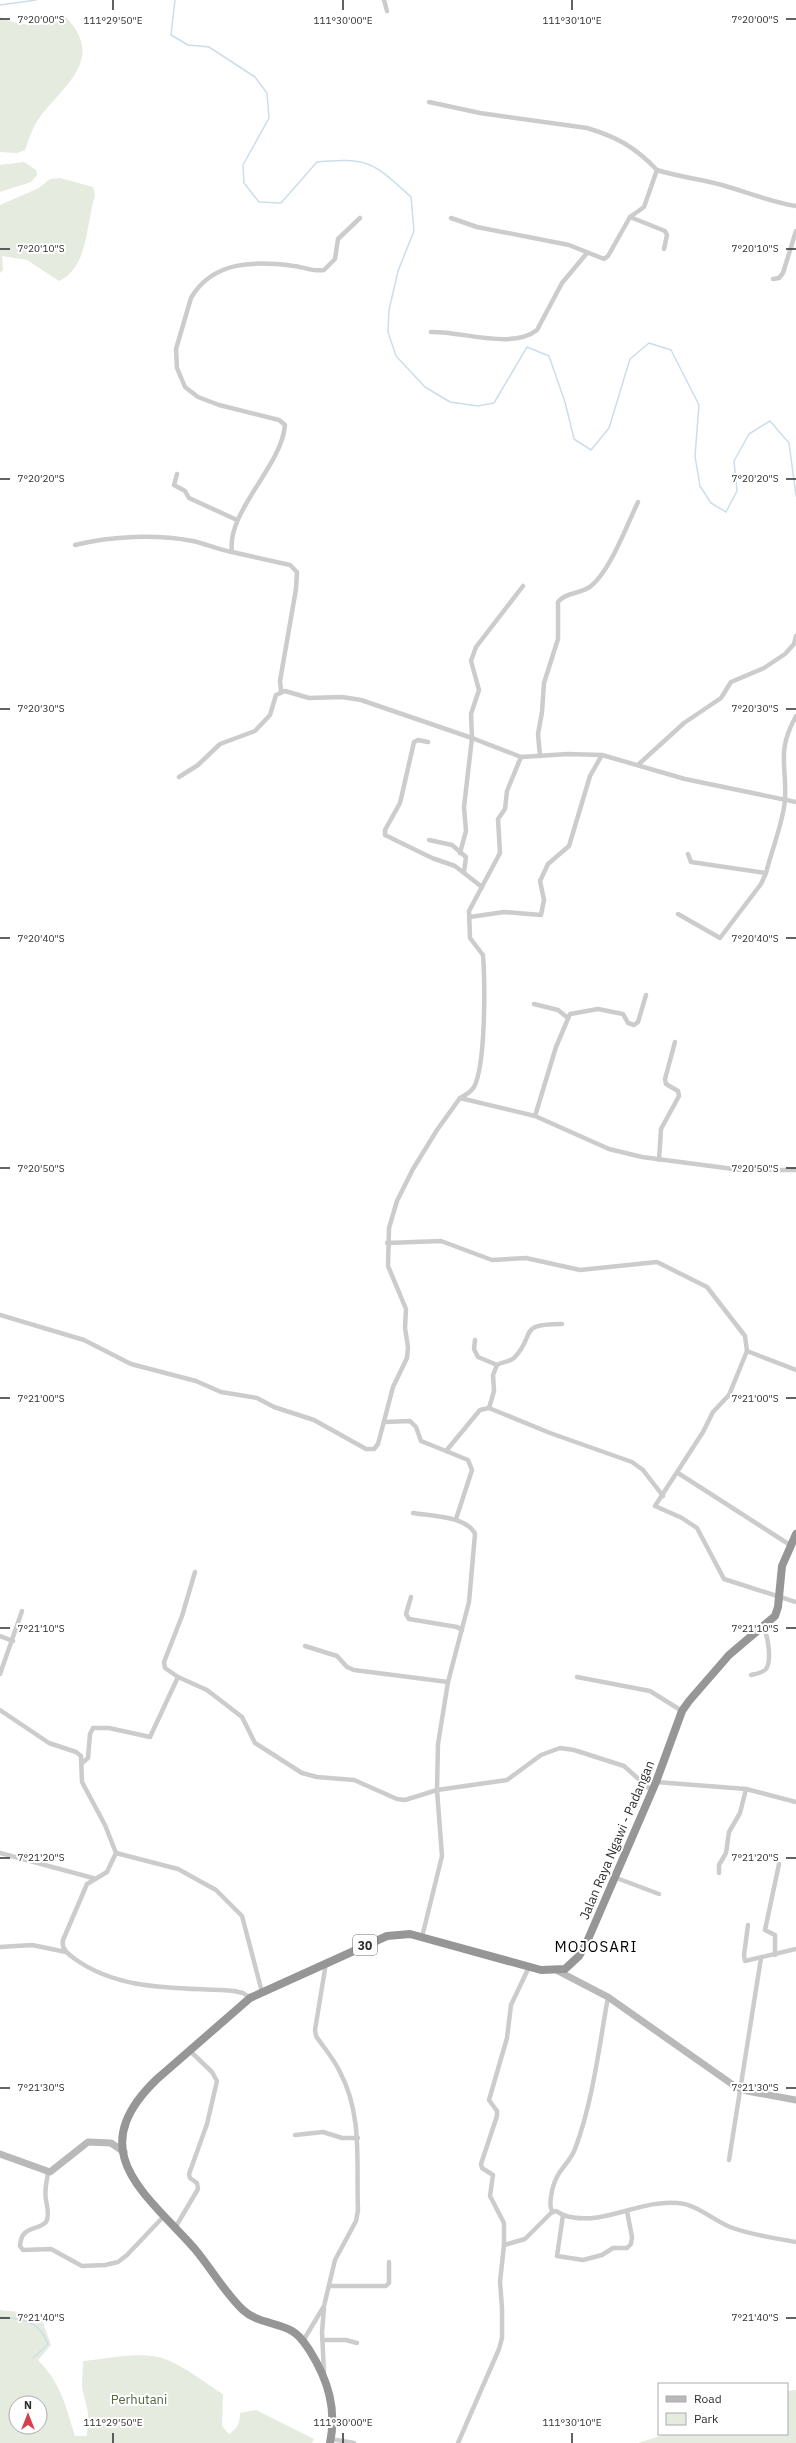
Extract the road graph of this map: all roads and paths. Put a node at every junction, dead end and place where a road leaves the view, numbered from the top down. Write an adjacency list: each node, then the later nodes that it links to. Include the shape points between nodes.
1 (384, 0): 2 (street)
2 (387, 11)
3 (429, 102): 4 (street, via 480,113 587,128 623,140)
4 (657, 170): 5 (street); 6 (street, via 644,207)
5 (796, 206)
6 (630, 217): 10 (street, via 665,231 667,235); 11 (street, via 607,258)
7 (360, 218): 16 (street, via 338,240 335,259 324,270 262,263 233,266 216,273 195,290 187,307 176,349 177,368 188,391 198,398 279,420 285,425 272,458)
8 (451, 218): 11 (street, via 477,227 564,244)
9 (796, 231): 12 (street, via 783,273 779,278)
10 (664, 249)
11 (586, 253): 13 (street, via 562,282 537,330 531,335 510,339 449,331)
12 (773, 279)
13 (431, 332)
14 (177, 474): 16 (street, via 174,485 185,491 189,498)
15 (638, 502): 27 (street, via 610,561 593,585 563,597 558,602 558,639 544,683 538,734)
16 (237, 520): 18 (street, via 231,538)
17 (75, 545): 18 (street, via 115,537 171,539 200,543)
18 (232, 552): 22 (street, via 290,565 297,572 280,681)
19 (523, 586): 24 (street, via 472,655 472,673 479,690 471,714)
20 (796, 636): 21 (street)
21 (795, 643): 29 (street, via 785,654 764,668 731,682 721,698 684,723)
22 (281, 691): 24 (street, via 309,698 342,697 361,700); 30 (street, via 276,695 268,718 255,731 220,744 198,765)
23 (796, 716): 31 (street, via 790,726 782,754)
24 (472, 738): 28 (street); 34 (street, via 464,807 466,831)
25 (428, 742): 36 (street, via 414,742 400,803 384,833 387,838 452,864)
26 (602, 755): 27 (street, via 578,753); 29 (street); 40 (street, via 590,776 569,846 548,864 540,881 544,900 541,915 504,912)
27 (540, 756): 28 (street)
28 (521, 757): 38 (street, via 507,791 505,809 498,819 500,853)
29 (639, 764): 31 (street, via 685,779)
30 (179, 777)
31 (785, 799): 32 (street); 37 (street)
32 (796, 802)
33 (429, 840): 34 (street, via 452,845)
34 (460, 853): 36 (street, via 467,860)
35 (688, 854): 37 (street, via 691,862 696,864)
36 (464, 872): 38 (street)
37 (766, 873): 39 (street, via 761,884 720,938)
38 (482, 887): 40 (street, via 470,907)
39 (678, 914)
40 (470, 917): 45 (street, via 470,938 483,955 482,1037 475,1085 470,1092)
41 (646, 995): 43 (street, via 638,1022 634,1025 628,1023 622,1014 598,1009 582,1013 572,1012)
42 (534, 1004): 43 (street, via 558,1010)
43 (568, 1018): 46 (street, via 556,1047)
44 (676, 1042): 47 (street, via 665,1079 666,1084 678,1091 679,1096 661,1130)
45 (460, 1098): 46 (street); 49 (street, via 437,1130 402,1191 393,1213)
46 (535, 1116): 47 (street, via 609,1149)
47 (659, 1160): 48 (street, via 752,1171)
48 (796, 1170)
49 (387, 1243): 53 (street, via 441,1241 492,1260 526,1258 580,1270 657,1262 707,1287 744,1336); 57 (street, via 390,1274 406,1309 408,1347 393,1387)
50 (0, 1315): 57 (street, via 84,1340 137,1366 196,1382 221,1392 257,1398 274,1407 314,1420 366,1449 376,1448)
51 (562, 1324): 54 (street, via 541,1324 532,1327 513,1358)
52 (475, 1340): 54 (street, via 474,1349 478,1357)
53 (747, 1351): 55 (street); 59 (street, via 729,1394 713,1412)
54 (497, 1366): 56 (street, via 493,1375 494,1391)
55 (796, 1370)
56 (489, 1408): 58 (street, via 480,1410); 60 (street, via 632,1462 643,1470)
57 (385, 1422): 58 (street, via 412,1422 421,1441)
58 (446, 1451): 62 (street, via 468,1460 472,1470)
59 (678, 1473): 60 (street); 64 (street)
60 (663, 1496): 67 (street, via 656,1508 682,1518 696,1528 724,1579)
61 (413, 1513): 62 (street)
62 (456, 1519): 71 (street, via 472,1529 475,1534 470,1595)
63 (796, 1534): 64 (highway, Jalan Raya Ngawi - Padangan)
64 (790, 1545): 67 (highway, Jalan Raya Ngawi - Padangan, via 780,1574)
65 (195, 1572): 77 (street, via 182,1616 164,1662 165,1668)
66 (412, 1597): 71 (street, via 406,1614 409,1619)
67 (779, 1598): 68 (street); 70 (highway, Jalan Raya Ngawi - Padangan, via 775,1616)
68 (796, 1602)
69 (22, 1612): 73 (street)
70 (763, 1627): 76 (street, via 768,1642 767,1665 762,1672); 81 (highway, Jalan Raya Ngawi - Padangan, via 729,1655)
71 (462, 1630): 79 (street)
72 (0, 1636): 73 (street)
73 (12, 1641): 75 (street)
74 (305, 1646): 79 (street, via 337,1656 347,1667 354,1670)
75 (0, 1674)
76 (751, 1675)
77 (178, 1677): 82 (street, via 150,1736 109,1728 94,1728 90,1734 88,1758); 85 (street, via 201,1686 215,1696 242,1717 255,1743 302,1773 317,1778 354,1780 401,1800)
78 (577, 1677): 81 (street, via 650,1691)
79 (448, 1682): 85 (street, via 438,1744)
80 (0, 1710): 82 (street, via 49,1742 76,1752 81,1756)
81 (682, 1711): 83 (highway, Jalan Raya Ngawi - Padangan)
82 (82, 1763): 89 (street, via 82,1782 105,1825)
83 (656, 1782): 84 (street); 86 (highway, Jalan Raya Ngawi - Padangan)
84 (746, 1789): 87 (street); 91 (street, via 740,1813 729,1832 726,1853 719,1865)
85 (437, 1790): 86 (street, via 507,1780 541,1755 566,1748 624,1766); 96 (street, via 442,1856)
86 (652, 1792): 92 (highway, Jalan Raya Ngawi - Padangan)
87 (796, 1802)
88 (0, 1852): 93 (street)
89 (116, 1853): 93 (street, via 107,1872); 105 (street, via 178,1869 216,1890 242,1916)
90 (779, 1864): 100 (street, via 765,1930 775,1935)
91 (719, 1873)
92 (614, 1877): 94 (street); 104 (highway, Jalan Raya Ngawi - Padangan, via 582,1951 570,1966)
93 (93, 1878): 99 (street, via 85,1888 63,1940)
94 (659, 1894)
95 (748, 1925): 101 (street, via 744,1960)
96 (422, 1937): 102 (highway, 30, via 394,1934); 103 (highway, 30)
97 (0, 1947): 99 (street, via 32,1945)
98 (796, 1949): 100 (street)
99 (66, 1952): 107 (street, via 96,1973 147,1987 234,1991)
100 (775, 1955): 101 (street)
101 (761, 1958): 109 (street)
102 (326, 1962): 105 (highway, 30); 112 (street, via 315,2024 316,2036 345,2082 355,2110)
103 (529, 1967): 104 (highway, 30); 123 (street, via 511,2005 507,2038 489,2100 497,2111 497,2116 481,2164 482,2168 493,2175 490,2196 503,2219)
104 (558, 1971): 106 (street)
105 (262, 1992): 107 (highway, 30)
106 (608, 1997): 109 (street); 117 (street, via 594,2081 575,2149 556,2178 550,2206)
107 (250, 1998): 108 (highway, 30)
108 (190, 2050): 113 (highway, 30, via 137,2101 127,2119); 121 (street, via 212,2072 217,2081 207,2124 189,2174 197,2183 198,2189)
109 (741, 2089): 110 (street); 115 (street)
110 (796, 2100)
111 (295, 2135): 112 (street, via 323,2132 342,2138)
112 (358, 2138): 125 (street, via 358,2215 339,2251)
113 (124, 2152): 116 (street, via 111,2143 88,2142 54,2171); 120 (highway, 30, via 126,2167 133,2181)
114 (0, 2154): 116 (street)
115 (729, 2160)
116 (48, 2172): 120 (street, via 45,2191 48,2217 45,2222 28,2230 23,2236 20,2246 23,2250 51,2249 82,2266 118,2262 127,2256)
117 (553, 2212): 119 (street); 123 (street, via 525,2239)
118 (627, 2212): 119 (street, via 603,2218); 119 (street, via 632,2237 629,2247 612,2248 599,2256 579,2260 557,2256); 122 (street, via 652,2205 678,2203 690,2206 738,2230)
119 (563, 2215)
120 (164, 2216): 121 (highway, 30)
121 (175, 2228): 128 (highway, 30, via 245,2312 268,2324 292,2331)
122 (796, 2242)
123 (504, 2245): 133 (street, via 500,2274 501,2344)
124 (389, 2262): 125 (street, via 389,2283 386,2286)
125 (330, 2286): 126 (street)
126 (324, 2306): 127 (street); 128 (street)
127 (322, 2340): 129 (street, via 346,2340); 130 (street)
128 (303, 2341): 130 (highway, 30)
129 (357, 2343)
130 (324, 2377): 131 (highway, 30, via 332,2402)
131 (330, 2441): 132 (street)
132 (354, 2443)
133 (458, 2443)

